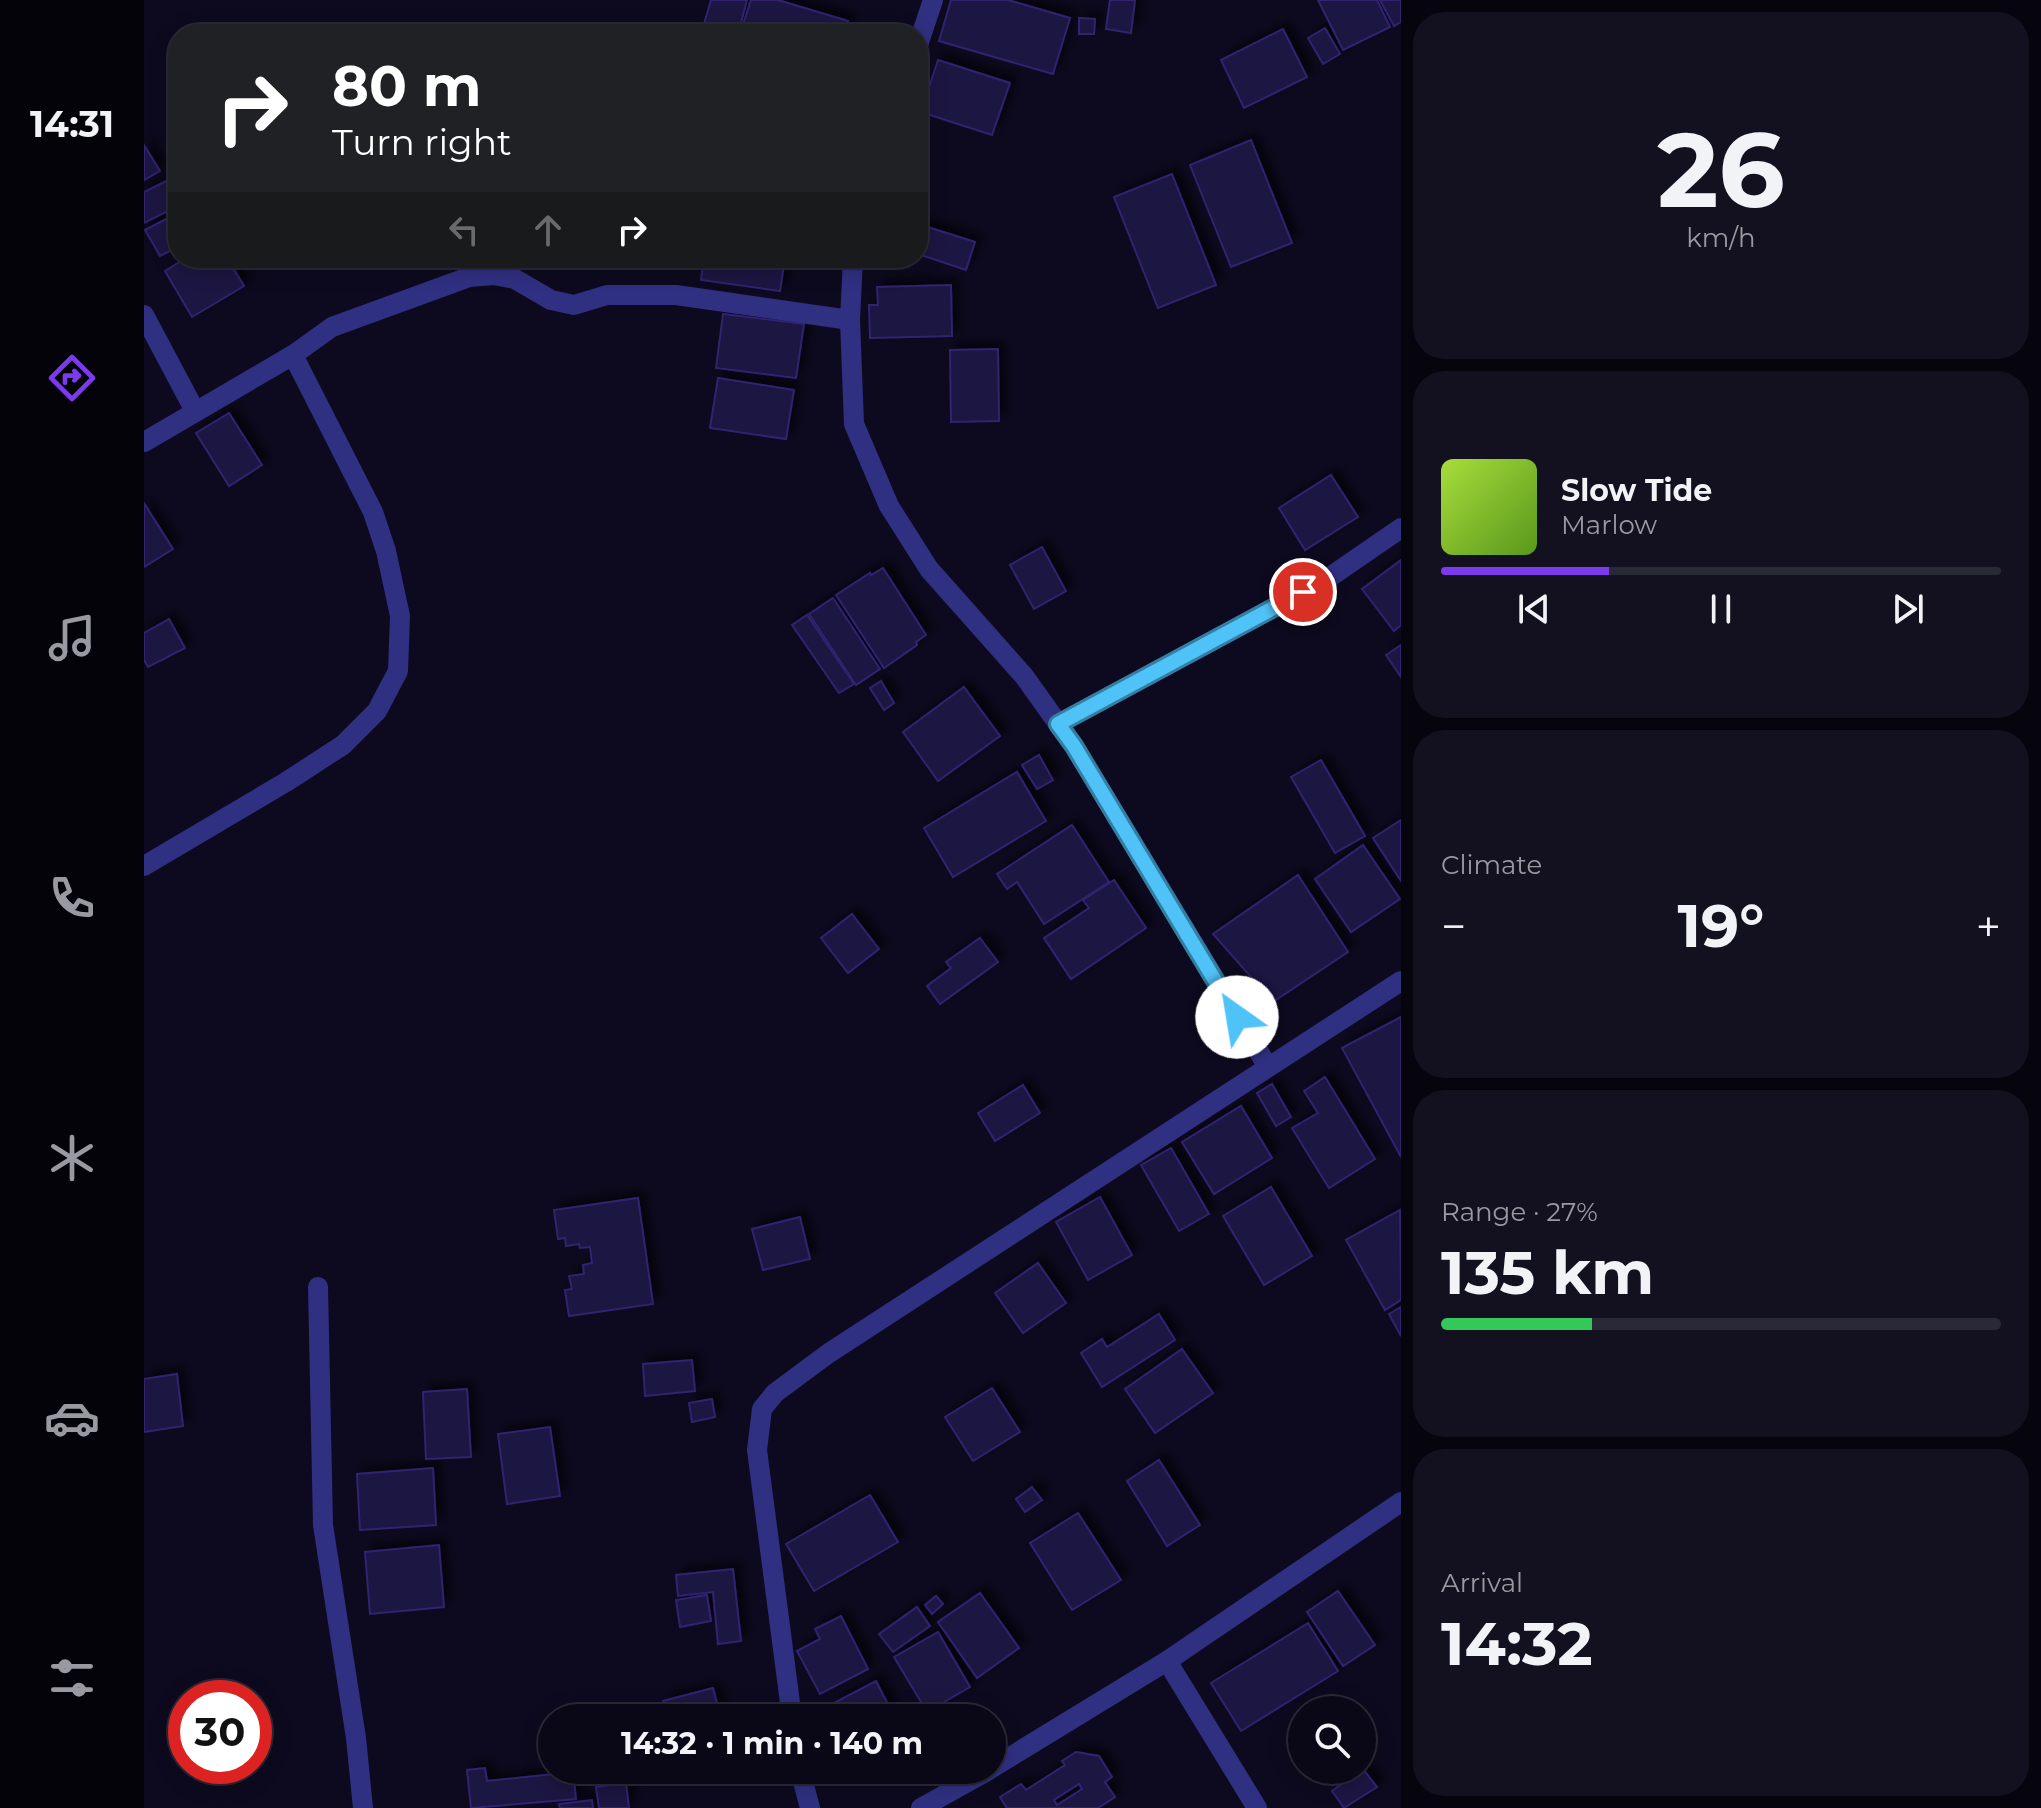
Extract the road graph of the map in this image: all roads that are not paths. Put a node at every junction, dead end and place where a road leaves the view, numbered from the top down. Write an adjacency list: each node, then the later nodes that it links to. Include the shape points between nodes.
1 (933, 0): 2 (street)
2 (925, 24)
3 (852, 268): 5 (street)
4 (144, 315): 7 (street)
5 (850, 320): 6 (street, via 676,295 607,295 574,305 494,275 469,277 332,327); 10 (street, via 854,424 889,506 929,569 1024,676)
6 (293, 355): 7 (street); 11 (street, via 382,538 400,616 398,671 377,711 343,745)
7 (195, 411): 8 (street)
8 (144, 442)
9 (1401, 528): 10 (street, via 1327,579)
10 (1058, 724): 13 (street)
11 (144, 866)
12 (1401, 981): 13 (street)
13 (1268, 1067): 17 (street, via 829,1353 762,1409 759,1479)
14 (318, 1287): 21 (street, via 323,1525)
15 (1401, 1502): 16 (street)
16 (1167, 1661): 18 (street); 24 (street)
17 (790, 1704)
18 (1006, 1760)
19 (804, 1784): 22 (street)
20 (964, 1784): 23 (street)
21 (363, 1808)
22 (810, 1808)
23 (921, 1808)
24 (1257, 1808)

